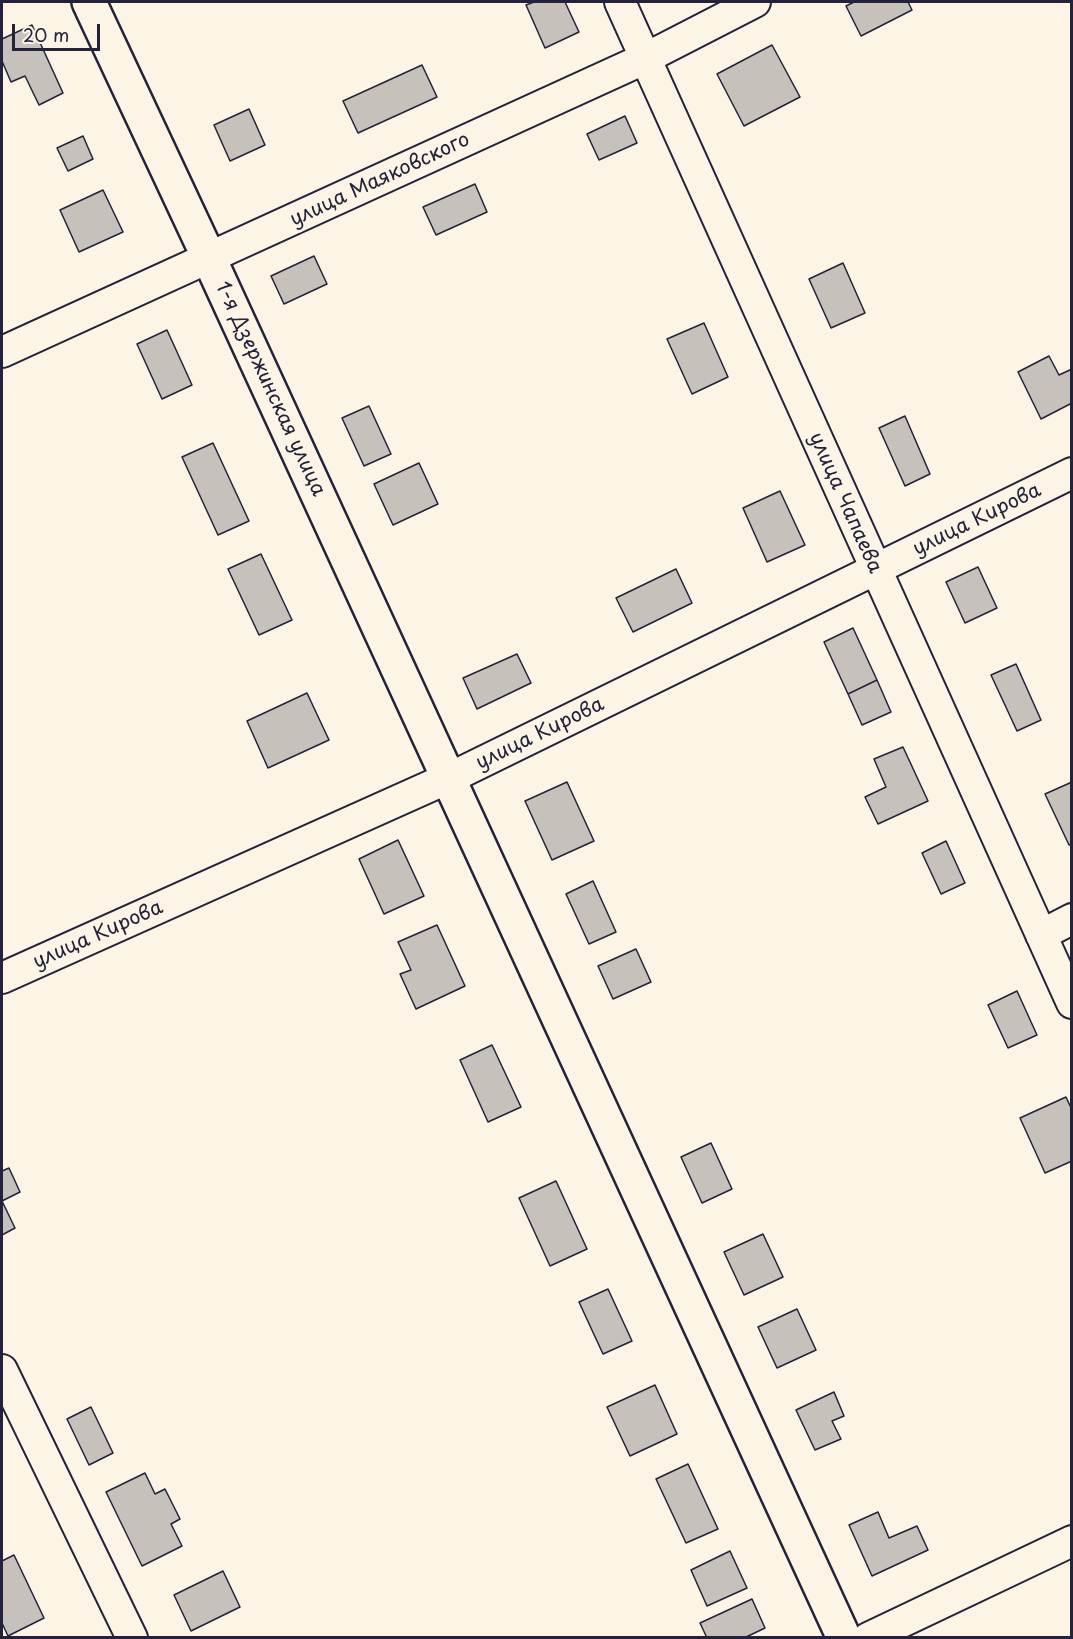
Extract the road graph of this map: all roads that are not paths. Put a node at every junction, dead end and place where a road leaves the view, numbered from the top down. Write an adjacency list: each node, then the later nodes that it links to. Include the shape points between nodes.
1 (89, 2): 5 (street, 1-я Дзержинская улица)
2 (620, 2): 4 (street, улица Чапаева)
3 (755, 2): 4 (street, улица Маяковского)
4 (646, 58): 5 (street, улица Маяковского); 8 (street, улица Чапаева)
5 (209, 258): 6 (street, улица Маяковского); 9 (street, 1-я Дзержинская улица)
6 (2, 352)
7 (1071, 473): 8 (street, улица Кирова)
8 (875, 570): 9 (street, улица Кирова); 11 (street, улица Чапаева)
9 (449, 778): 12 (street, улица Кирова); 17 (street, 1-я Дзержинская улица)
10 (1071, 918): 11 (street)
11 (1041, 935): 13 (street, улица Чапаева)
12 (2, 978)
13 (1071, 1003)
14 (2, 1370): 16 (street)
15 (1071, 1541): 18 (street)
16 (132, 1638)
17 (844, 1638)
18 (868, 1638)

